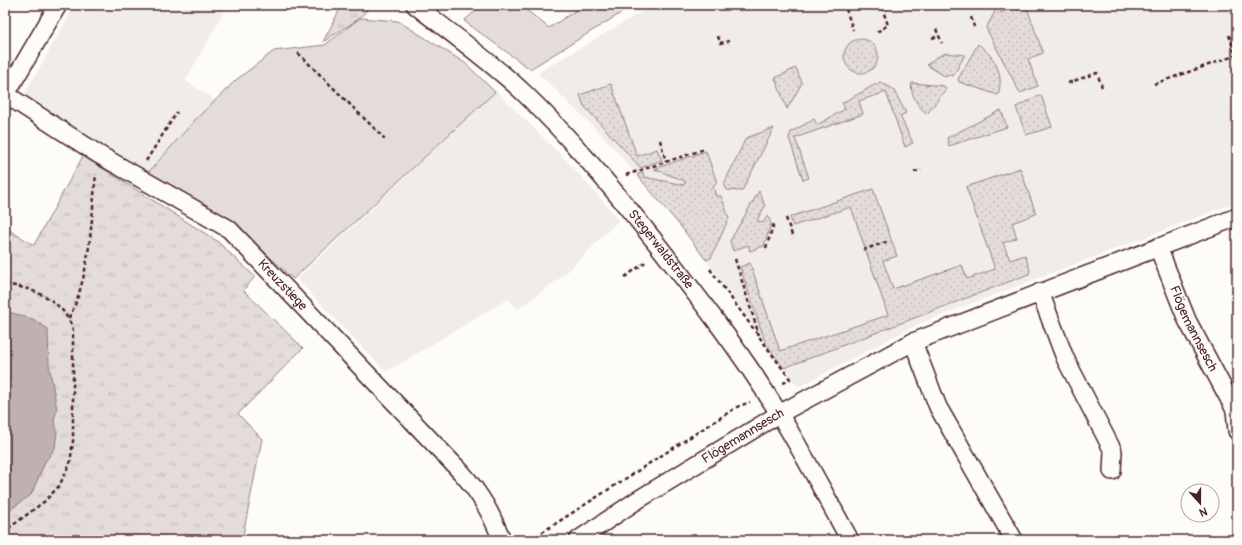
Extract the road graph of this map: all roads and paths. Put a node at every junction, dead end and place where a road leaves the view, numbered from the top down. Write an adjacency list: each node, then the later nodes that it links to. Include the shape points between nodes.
1 (58, 5): 21 (street)
2 (415, 5): 31 (street, Stegerwaldstraße, via 524,93)
3 (882, 5): 9 (path, via 888,24)
4 (846, 9): 8 (path)
5 (971, 17): 6 (path)
6 (974, 27)
7 (936, 29): 12 (path)
8 (853, 30)
9 (877, 32)
10 (1229, 35): 17 (path)
11 (718, 36): 14 (path, via 720,43)
12 (939, 36): 13 (path); 15 (path)
13 (932, 38)
14 (729, 41)
15 (942, 44)
16 (298, 53): 23 (path)
17 (1237, 56): 19 (path)
18 (1068, 83): 20 (path, via 1097,73)
19 (1154, 84)
20 (1102, 87)
21 (5, 94): 26 (street, Kreuzstiege)
22 (176, 112): 30 (path)
23 (385, 139)
24 (660, 140): 27 (path)
25 (705, 148): 27 (path)
26 (98, 154): 30 (street, Kreuzstiege); 46 (path, via 87,260 77,301)
27 (666, 162): 31 (path)
28 (921, 170): 29 (path)
29 (914, 172)
30 (137, 175): 54 (street, Kreuzstiege, via 229,229 462,473 485,502)
31 (606, 182): 40 (street, Stegerwaldstraße)
32 (1237, 217): 37 (street, Flögemannsesch)
33 (786, 218): 35 (path)
34 (774, 223): 38 (path)
35 (793, 238)
36 (889, 241): 39 (path)
37 (1158, 247): 45 (street, Flögemannsesch); 51 (street, Flögemannsesch, via 1187,320 1235,410)
38 (766, 248)
39 (863, 250)
40 (662, 251): 43 (path); 49 (street, Stegerwaldstraße)
41 (734, 259): 47 (path)
42 (710, 269): 47 (path)
43 (625, 277)
44 (5, 284): 46 (path, via 51,298)
45 (1040, 292): 48 (street, Flögemannsesch); 52 (street, via 1065,358 1113,451)
46 (69, 318): 53 (path, via 73,330 73,441 70,464 59,486)
47 (760, 338): 49 (path, via 790,379)
48 (913, 342): 50 (street, Flögemannsesch); 58 (street, via 938,407)
49 (767, 394): 50 (street, Stegerwaldstraße); 55 (path, via 737,407)
50 (779, 414): 56 (street, Flögemannsesch, via 636,501); 57 (street, Stegerwaldstraße)
51 (1237, 431)
52 (1112, 471)
53 (5, 531)
54 (502, 540)
55 (530, 540)
56 (578, 540)
57 (850, 540)
58 (1014, 540)

